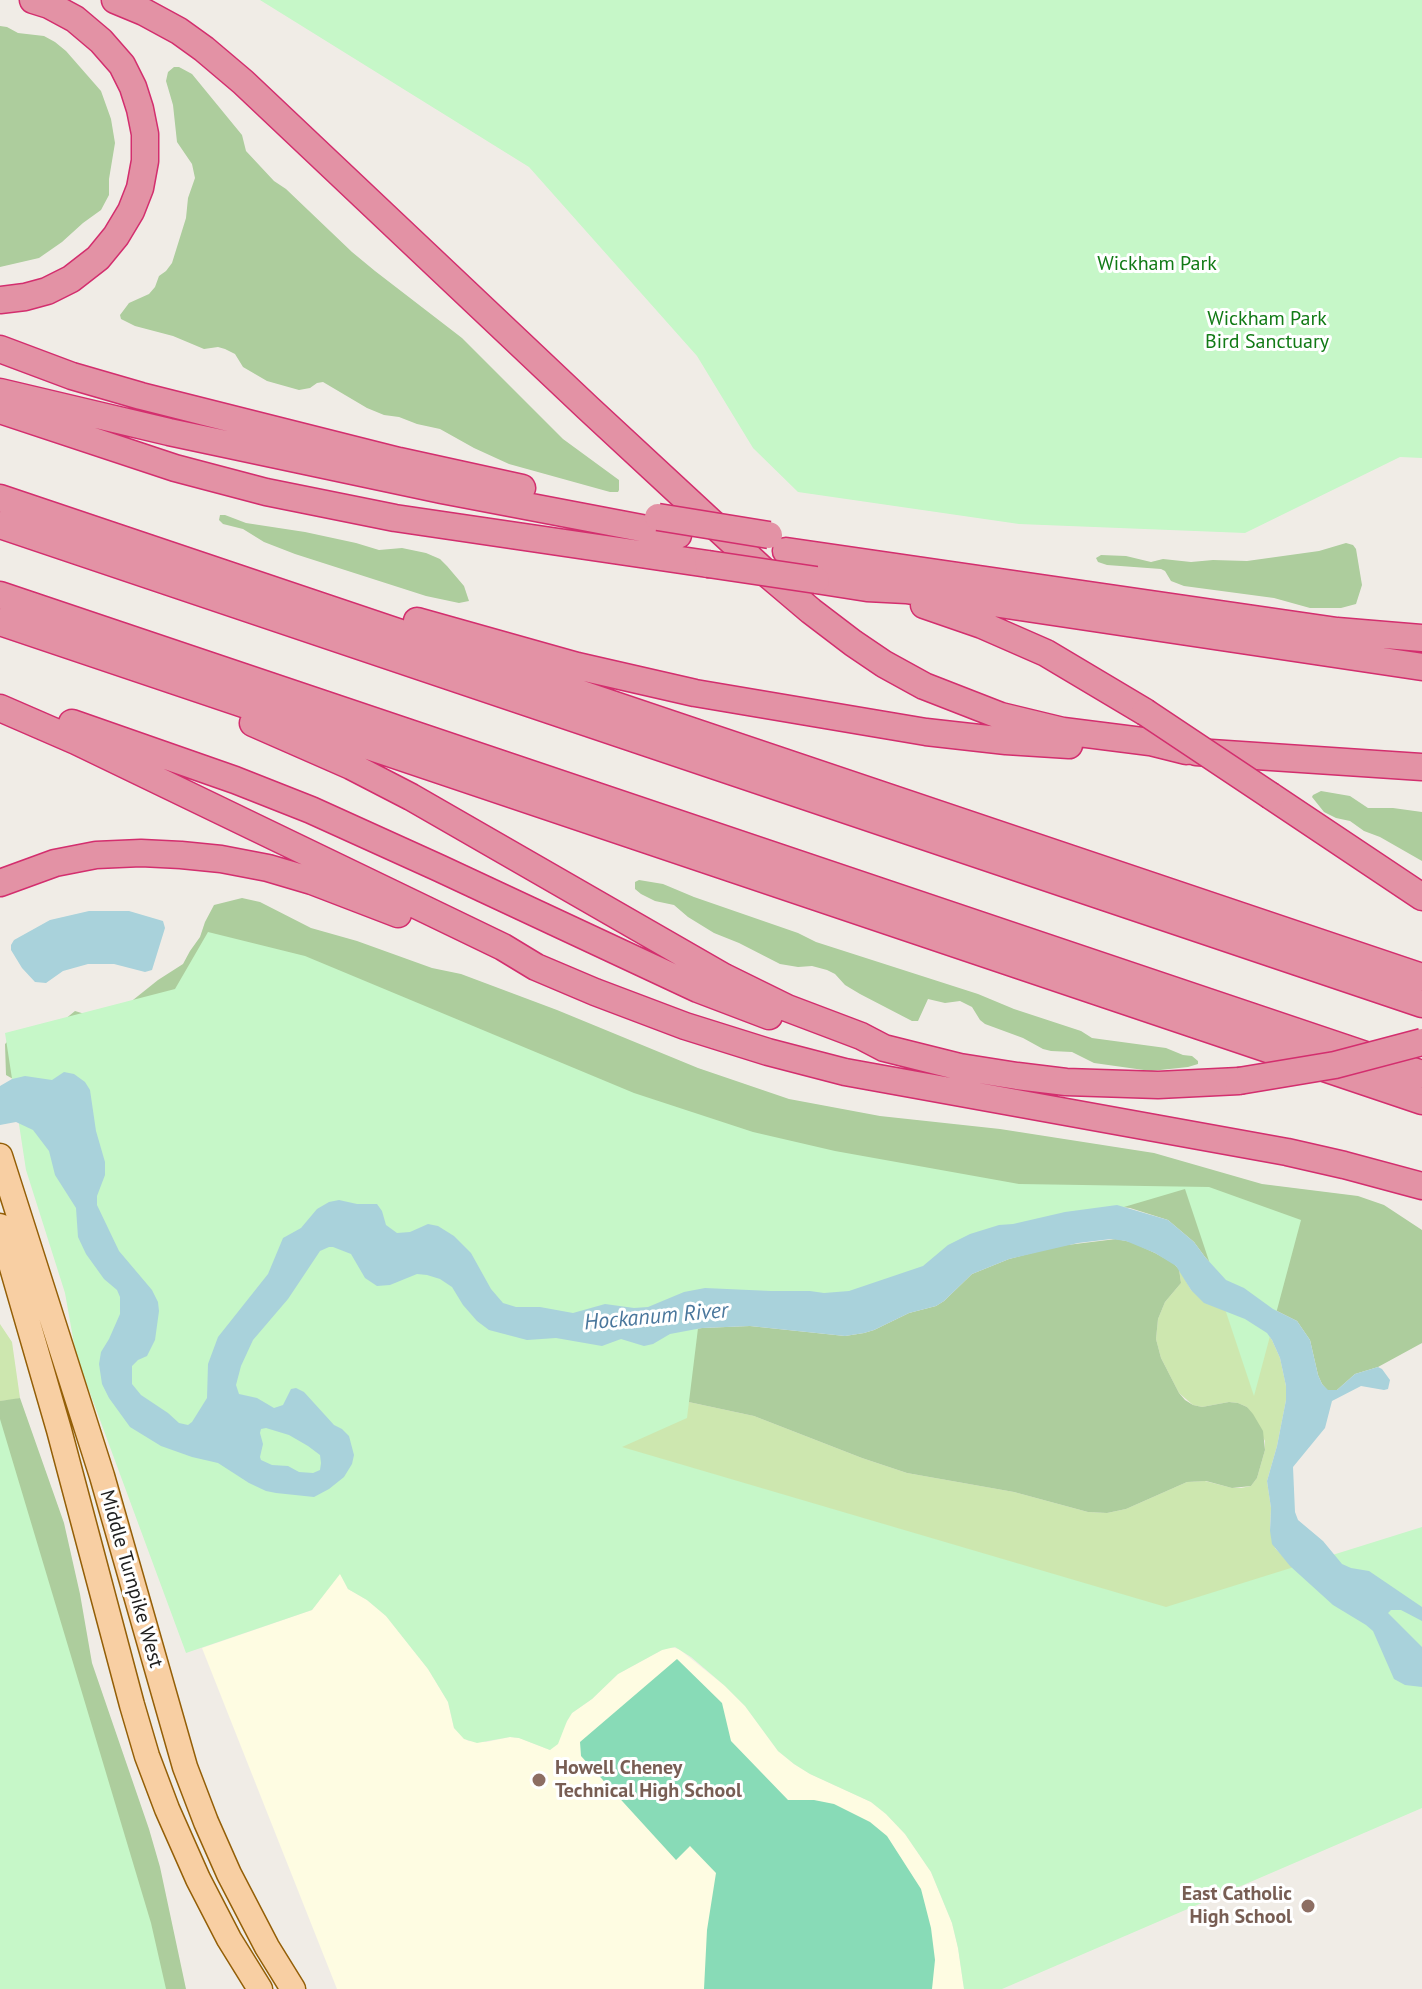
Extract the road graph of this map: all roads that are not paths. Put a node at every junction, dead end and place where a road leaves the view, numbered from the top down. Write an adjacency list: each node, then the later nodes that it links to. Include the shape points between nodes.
1 (33, 0): 3 (highway, via 75,19 122,65 140,109 145,161 131,211 98,258 47,291)
2 (115, 0): 19 (highway, via 168,25 221,63 765,572 862,649 924,686 1014,720)
3 (0, 300)
4 (0, 349): 9 (highway, bridge, via 72,376 399,461)
5 (0, 392): 9 (highway, via 456,493 678,535)
6 (0, 410): 10 (highway, bridge, via 175,468 280,495 395,518)
7 (0, 498): 12 (highway)
8 (0, 525): 25 (highway)
9 (778, 543): 14 (highway, via 1064,593)
10 (867, 588): 15 (highway); 22 (highway, bridge, via 949,613 1072,667)
11 (0, 595): 28 (highway)
12 (304, 600): 19 (highway, via 388,613 632,680 801,712 990,740); 24 (highway)
13 (0, 622): 16 (highway)
14 (1422, 638)
15 (1422, 667)
16 (203, 691): 27 (highway, via 258,726 411,797 724,977); 29 (highway)
17 (0, 699): 27 (highway, via 311,810 733,1003 837,1039)
18 (0, 708): 23 (highway)
19 (1186, 751): 20 (highway)
20 (1422, 767)
21 (0, 883): 23 (highway, via 55,863 110,853 234,861 312,881)
22 (1422, 897)
23 (536, 967): 31 (highway, via 685,1026 803,1062 1287,1152)
24 (1422, 977)
25 (1422, 1004)
26 (1422, 1042): 27 (highway, bridge, via 1335,1065 1239,1081 1158,1085 1025,1078)
27 (884, 1048)
28 (1422, 1074)
29 (1422, 1101)
30 (0, 1156): 33 (main road, Middle Turnpike West)
31 (1422, 1186)
32 (0, 1226): 33 (main road, Middle Turnpike West)
33 (41, 1324): 34 (main road, Middle Turnpike West, via 117,1528 185,1767); 35 (main road, Middle Turnpike West, via 67,1459 147,1756 194,1872)
34 (282, 1983)
35 (260, 1989)

